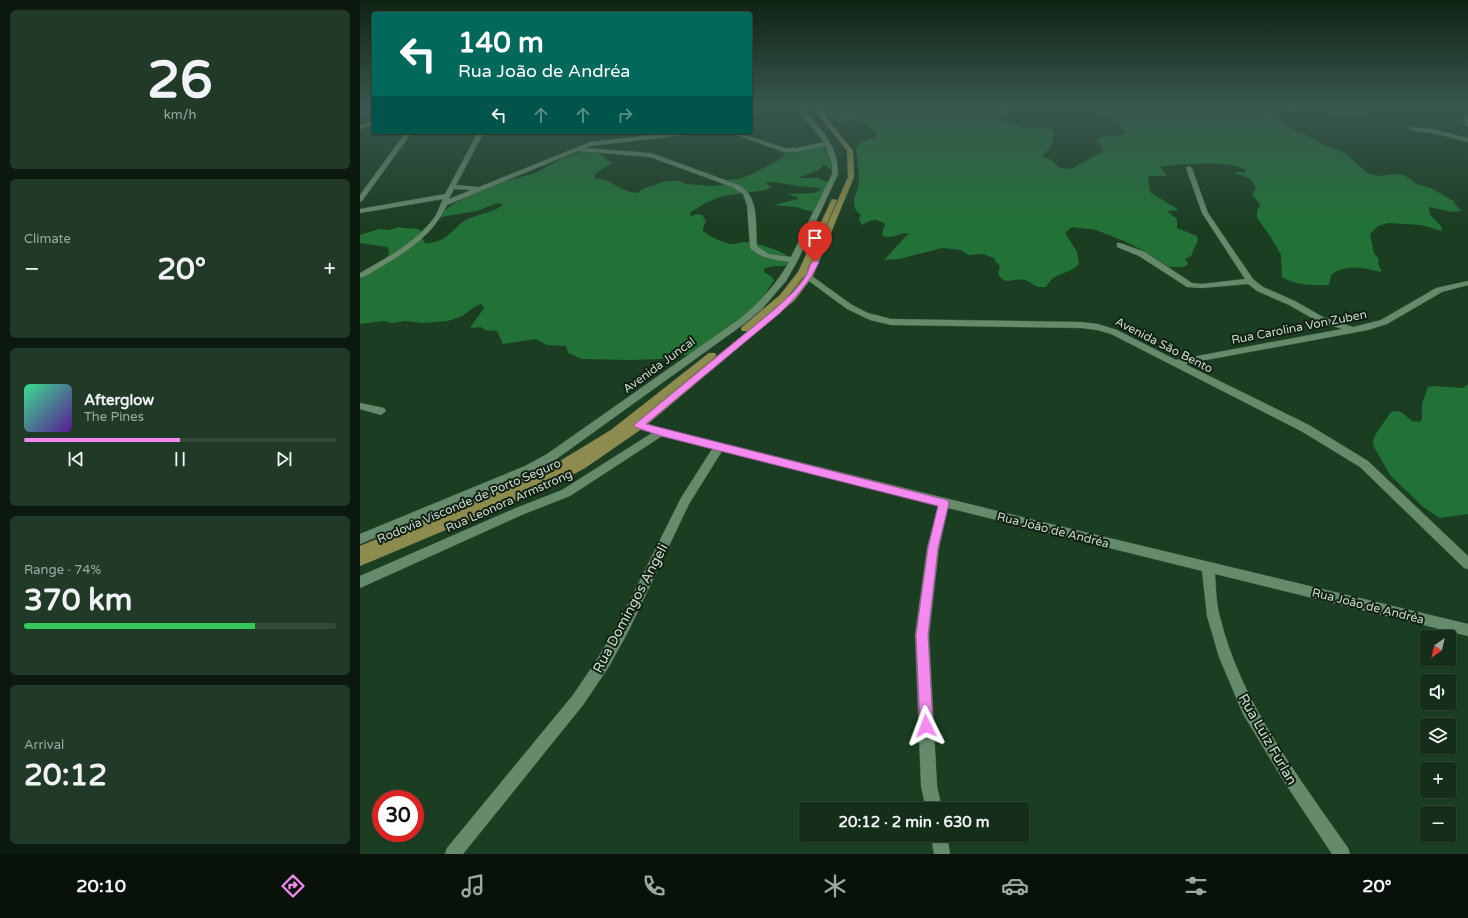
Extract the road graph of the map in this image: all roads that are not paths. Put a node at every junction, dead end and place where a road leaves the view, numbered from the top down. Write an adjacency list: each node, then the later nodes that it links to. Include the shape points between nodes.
1 (398, 147): 14 (street)
2 (473, 147): 11 (street)
3 (584, 147): 9 (street)
4 (775, 147): 5 (street, via 796,150)
5 (811, 147)
6 (830, 147): 18 (street, Avenida Juncal, via 835,160 835,174)
7 (841, 147): 19 (main road, Rodovia Visconde de Porto Seguro, via 846,166 844,176)
8 (848, 147): 19 (main road, Rodovia Visconde de Porto Seguro, via 851,177)
9 (576, 149): 12 (street); 18 (street, via 651,155 734,186 747,195 751,203 753,246 756,251 774,258)
10 (1189, 168): 21 (street, via 1205,213)
11 (452, 186): 12 (street); 13 (street)
12 (482, 189): 15 (street)
13 (446, 196): 15 (street); 16 (street)
14 (360, 200)
15 (443, 204): 20 (street, via 438,217 416,240 399,254)
16 (360, 211)
17 (1120, 245): 21 (street, via 1142,254 1190,285)
18 (794, 260): 33 (street, Avenida Juncal, via 771,294 741,322 551,457 529,469)
19 (806, 274): 26 (street, Avenida São Bento, via 847,305 878,320 1098,327 1114,332); 29 (main road, Rodovia Visconde de Porto Seguro, via 792,298 778,311); 34 (main road, Rodovia Visconde de Porto Seguro, via 764,314 626,424 576,459)
20 (360, 276)
21 (1250, 282): 23 (street, via 1260,290 1292,303)
22 (1468, 283): 24 (street, Rua Carolina Von Zuben, via 1439,290 1384,322)
23 (1320, 320): 24 (street); 25 (street)
24 (1354, 331): 25 (street, Rua Carolina Von Zuben)
25 (1329, 335): 26 (street, Rua Carolina Von Zuben)
26 (1174, 363): 36 (street, Avenida São Bento, via 1305,428 1364,464)
27 (360, 406): 28 (street)
28 (381, 411)
29 (639, 425): 30 (street, Rua João de Andréa); 35 (main road, Rodovia Visconde de Porto Seguro, via 581,465 553,480)
30 (661, 432): 31 (street, Rua João de Andréa); 38 (street, Rua Leonora Armstrong, via 566,493)
31 (718, 447): 32 (street, Rua João de Andréa); 42 (street, Rua Domingos Angeli, via 685,501 623,628 603,663 578,700)
32 (944, 503): 37 (street, Rua João de Andréa); 40 (street, via 933,548 922,635 929,786)
33 (360, 539)
34 (360, 551)
35 (360, 561)
36 (1468, 564)
37 (1208, 568): 39 (street, Rua João de Andréa); 44 (street, Rua Luiz Furlan, via 1213,616 1226,657 1248,709 1288,776)
38 (360, 582)
39 (1468, 630)
40 (932, 802)
41 (940, 842): 43 (street)
42 (453, 854)
43 (942, 854)
44 (1342, 854)

